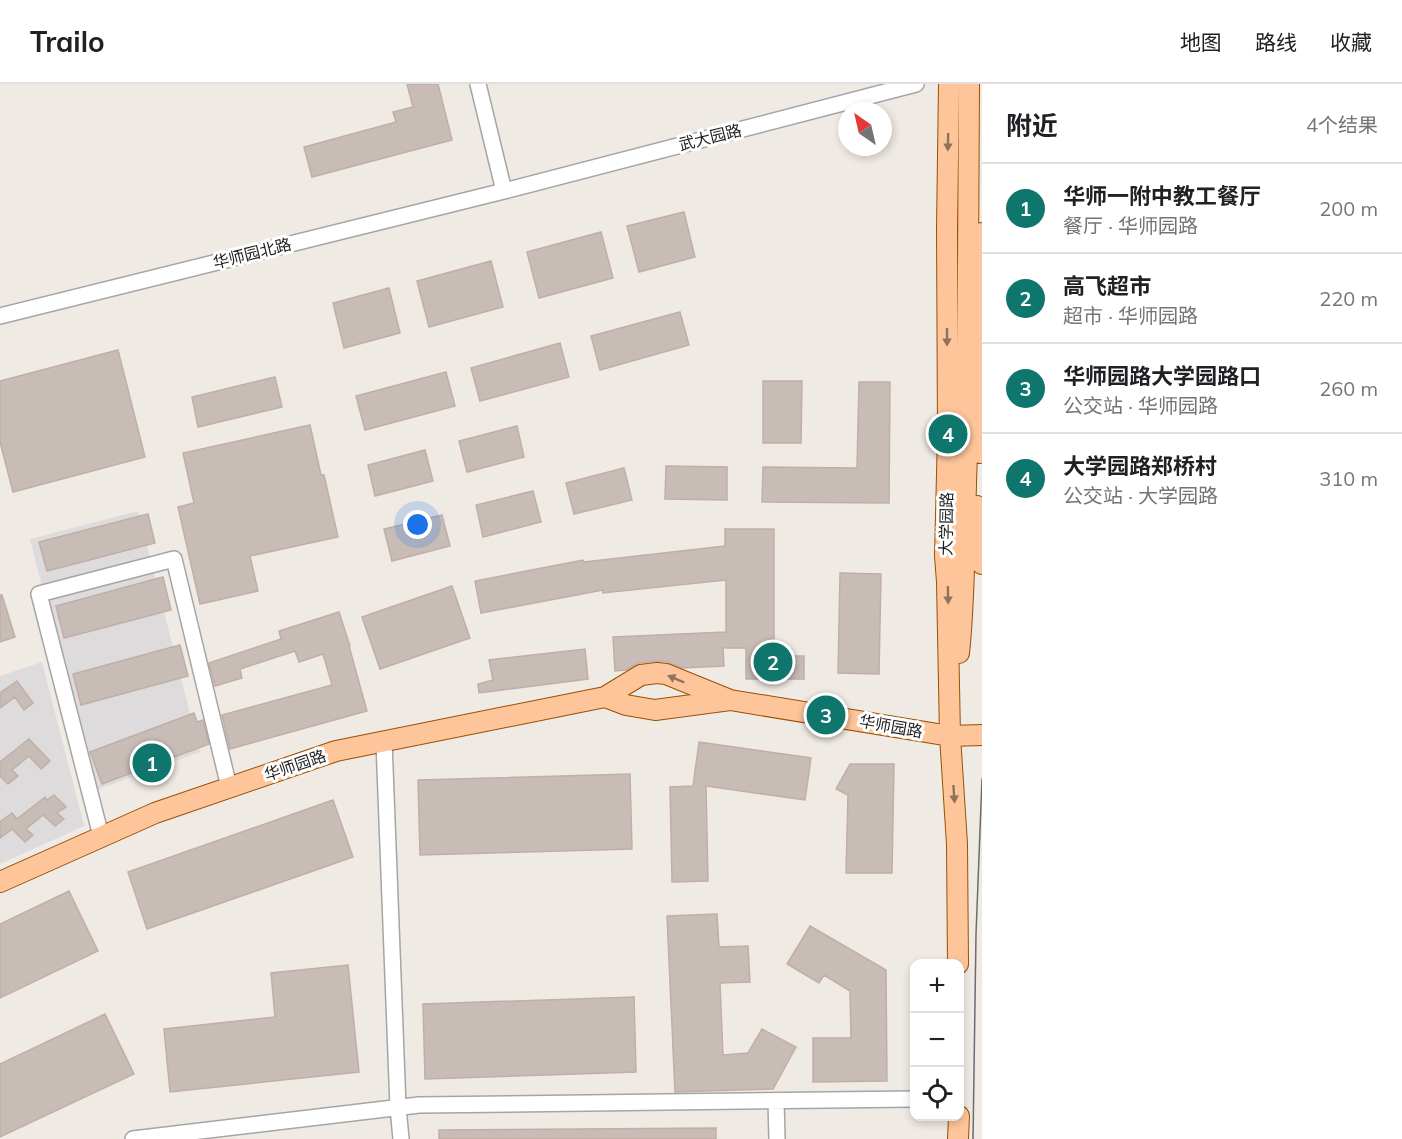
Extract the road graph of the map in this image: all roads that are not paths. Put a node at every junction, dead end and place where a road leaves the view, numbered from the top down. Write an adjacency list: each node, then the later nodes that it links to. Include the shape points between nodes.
1 (478, 84): 5 (street)
2 (916, 84): 5 (street, 武大园路)
3 (948, 84): 14 (main road, 大学园路, one-way to 14, via 945,556)
4 (969, 84): 9 (main road, 大学园路, via 967,456)
5 (504, 191): 7 (street, 华师园北路)
6 (982, 233): 8 (main road)
7 (0, 316)
8 (982, 401): 9 (main road)
9 (971, 510): 10 (main road, via 977,524); 14 (main road)
10 (982, 564)
11 (605, 697): 12 (main road, via 655,710); 12 (main road, one-way to 11, via 657,673 641,675); 15 (main road, 华师园路)
12 (730, 700): 14 (main road, 华师园路)
13 (982, 735): 14 (main road, 华师园路)
14 (950, 736): 19 (main road, 大学园路, one-way to 19, via 957,844)
15 (384, 741): 16 (main road, 华师园路, via 336,751); 22 (street)
16 (229, 787): 17 (main road, 华师园路); 17 (street, via 174,558 39,594)
17 (101, 836): 18 (main road, 华师园路)
18 (0, 882)
19 (958, 959)
20 (910, 1099): 21 (street)
21 (776, 1101): 22 (street); 26 (street)
22 (398, 1107): 24 (street); 25 (street)
23 (959, 1121): 27 (main road)
24 (134, 1139)
25 (401, 1139)
26 (777, 1139)
27 (958, 1139)

